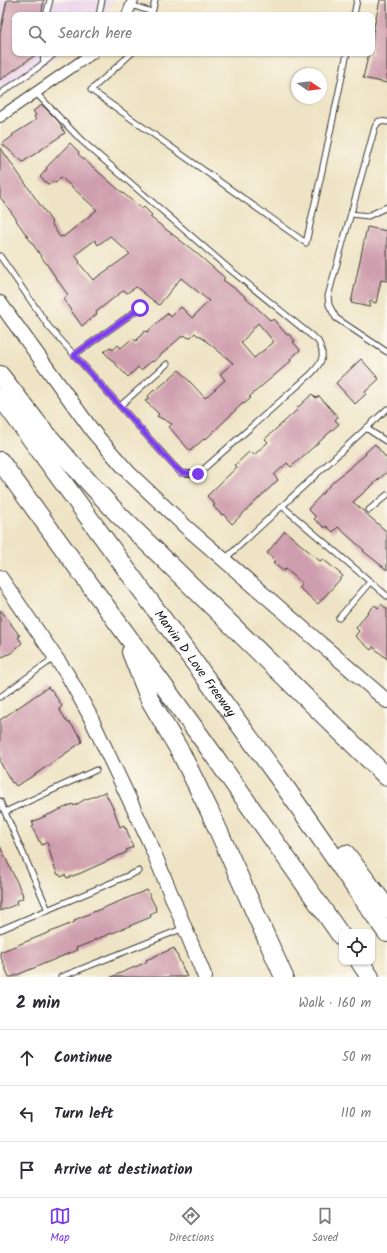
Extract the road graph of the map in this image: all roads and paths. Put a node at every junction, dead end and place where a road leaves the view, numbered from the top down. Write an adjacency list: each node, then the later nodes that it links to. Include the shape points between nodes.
1 (50, 0): 6 (lane)
2 (102, 0): 7 (lane)
3 (155, 0): 9 (lane)
4 (357, 0): 10 (lane)
5 (132, 3): 8 (lane)
6 (47, 12)
7 (100, 12)
8 (150, 12)
9 (152, 12)
10 (355, 12)
11 (43, 56): 16 (lane)
12 (52, 56): 16 (lane)
13 (88, 56): 17 (street)
14 (129, 56): 15 (lane, via 91,90 306,243)
15 (345, 56)
16 (44, 63): 18 (lane)
17 (36, 93): 19 (street); 31 (lane, via 81,140 227,267 318,341 323,350 321,365 198,474 182,473)
18 (0, 94)
19 (0, 117)
20 (387, 122): 22 (lane, via 379,121 375,127)
21 (387, 207): 22 (lane, via 368,216)
22 (351, 214): 26 (lane, via 328,296 329,305 336,318)
23 (0, 256): 27 (lane, via 49,327)
24 (0, 303): 39 (main road, via 94,433 129,473)
25 (140, 308): 27 (lane)
26 (387, 352)
27 (74, 355): 31 (lane)
28 (167, 364): 31 (lane)
29 (0, 375): 49 (highway, via 48,436 117,513)
30 (0, 396): 50 (highway, Marvin D Love Freeway)
31 (120, 406)
32 (387, 409): 33 (lane)
33 (366, 428): 34 (lane); 37 (lane)
34 (387, 442)
35 (0, 461): 44 (highway)
36 (387, 495): 38 (lane)
37 (282, 506): 39 (lane); 41 (lane)
38 (369, 510)
39 (224, 560): 47 (main road)
40 (0, 577): 45 (main road)
41 (370, 582): 42 (lane); 43 (lane)
42 (387, 596)
43 (339, 618)
44 (122, 628): 58 (highway); 62 (highway, via 150,700 210,812)
45 (55, 657): 46 (lane); 56 (main road, via 89,714 149,841)
46 (0, 696)
47 (387, 701)
48 (96, 770): 52 (lane)
49 (387, 777)
50 (283, 784): 54 (highway, via 335,839); 59 (highway, Marvin D Love Freeway)
51 (0, 801): 52 (lane)
52 (5, 812): 55 (lane)
53 (139, 871): 55 (lane)
54 (387, 908)
55 (48, 910): 57 (lane)
56 (184, 928): 60 (lane); 61 (main road)
57 (0, 930)
58 (339, 933)
59 (387, 933)
60 (61, 977)
61 (205, 977)
62 (284, 977)

